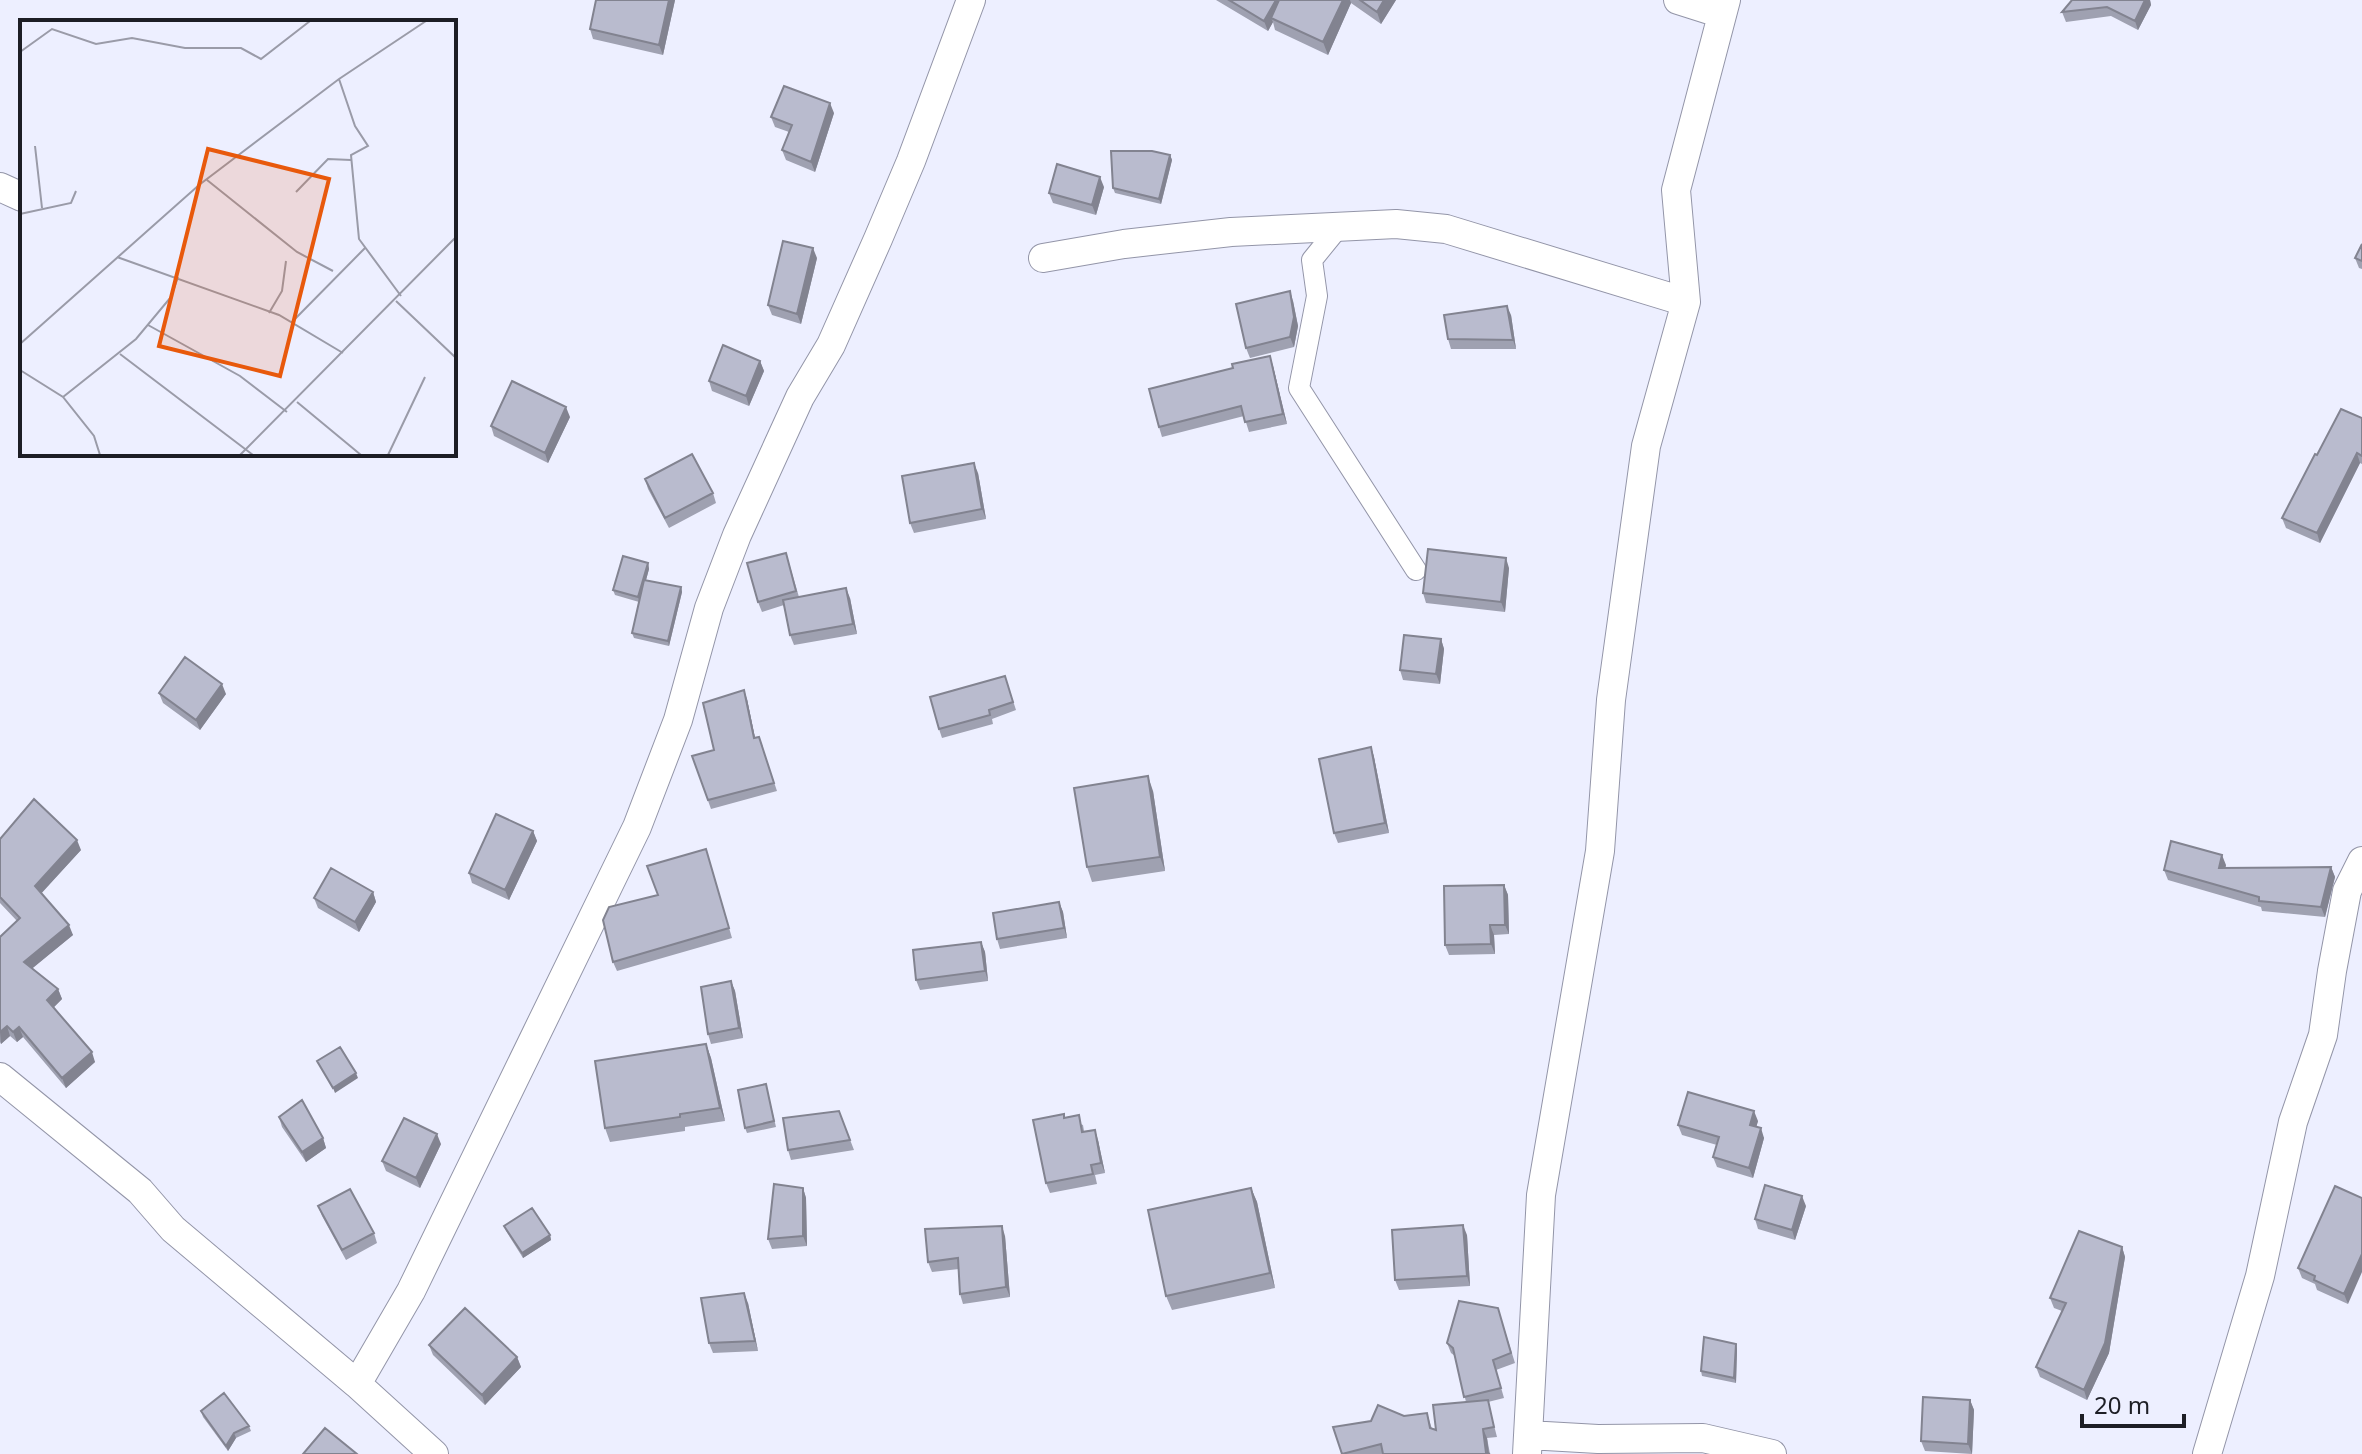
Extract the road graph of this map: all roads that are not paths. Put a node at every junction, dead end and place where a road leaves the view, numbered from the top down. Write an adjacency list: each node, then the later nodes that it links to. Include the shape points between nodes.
1 (971, 0): 12 (street, via 878,239 737,535 709,608 678,720 637,827 411,1291)
2 (1678, 0): 3 (street)
3 (1724, 7): 8 (street, via 1676,190)
4 (0, 187): 5 (street)
5 (20, 196)
6 (1338, 228): 7 (street, via 1231,232); 8 (street, via 1396,224 1446,229); 9 (street, via 1312,260 1317,296 1299,388)
7 (1043, 258)
8 (1686, 302): 13 (street, via 1646,446 1611,700 1600,851 1541,1195)
9 (1416, 570)
10 (2362, 861): 16 (street, via 2347,891 2323,1035 2293,1122 2260,1276)
11 (0, 1077): 12 (street, via 140,1191 173,1229)
12 (357, 1384): 14 (street)
13 (1528, 1445): 15 (street, via 1703,1438)
14 (434, 1454)
15 (1772, 1454)
16 (2207, 1454)

